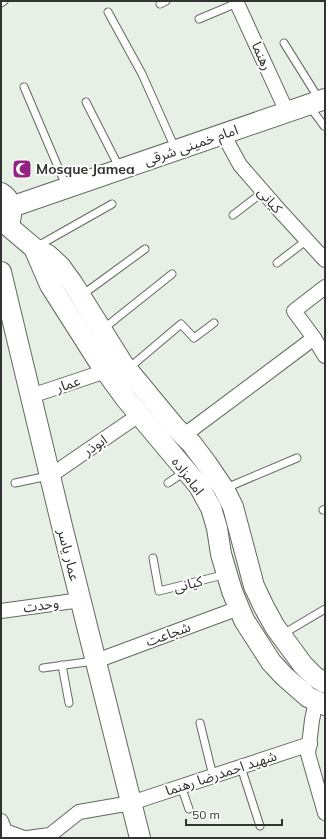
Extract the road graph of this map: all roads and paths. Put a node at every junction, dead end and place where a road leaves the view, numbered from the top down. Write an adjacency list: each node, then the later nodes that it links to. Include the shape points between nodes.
1 (4, 1): 3 (lane)
2 (236, 2): 5 (lane); 10 (street, رهنما)
3 (1, 3)
4 (108, 12): 13 (lane, via 142,74)
5 (199, 20)
6 (284, 43): 9 (lane)
7 (24, 87): 15 (lane)
8 (86, 102): 14 (lane)
9 (318, 102): 10 (street, امام خمینی شرقی); 11 (lane)
10 (287, 112): 12 (street, امام خمینی شرقی)
11 (324, 126)
12 (223, 134): 13 (street, امام خمینی شرقی); 16 (street, کیانی, via 240,165)
13 (176, 150): 14 (street, امام خمینی شرقی)
14 (120, 169): 15 (street, امام خمینی شرقی)
15 (67, 188): 18 (street, امام خمینی شرقی)
16 (263, 192): 19 (lane); 20 (street, کیانی)
17 (112, 204): 21 (lane)
18 (5, 214): 21 (street, امامزاده)
19 (233, 215)
20 (307, 240): 23 (street, کیانی); 24 (lane)
21 (34, 248): 28 (street, امامزاده, via 48,255 60,266); 34 (street, امامزاده, via 50,285)
22 (145, 249): 28 (lane)
23 (325, 260)
24 (277, 263)
25 (1, 272): 35 (street, عمار یاسر)
26 (172, 274): 30 (lane)
27 (325, 287): 31 (street, via 294,311)
28 (80, 296): 30 (street, امامزاده)
29 (214, 323): 33 (lane, via 194,338 181,324)
30 (102, 330): 33 (street, امامزاده)
31 (314, 338): 32 (street); 37 (street)
32 (325, 356)
33 (127, 370): 37 (street, امامزاده)
34 (106, 371): 35 (street, عمار); 36 (street, امامزاده)
35 (31, 396): 40 (street, عمار یاسر)
36 (140, 415): 39 (street, امامزاده); 40 (street, ابوذر)
37 (183, 436): 43 (street, امامزاده)
38 (297, 458): 43 (lane)
39 (186, 470): 42 (lane); 45 (street, امامزاده, via 199,486 210,508)
40 (50, 476): 41 (lane); 46 (street, عمار یاسر)
41 (15, 483)
42 (168, 483)
43 (224, 489): 50 (street, امامزاده, via 233,507 254,586)
44 (153, 558): 45 (lane, کیانی, via 159,591)
45 (227, 574): 47 (street, امامزاده)
46 (81, 600): 49 (street, وحدت); 51 (street, عمار یاسر)
47 (239, 608): 51 (street, شجاعت); 56 (street, امامزاده, via 271,662 308,697)
48 (325, 609): 50 (lane)
49 (1, 611)
50 (281, 635): 54 (street, امامزاده, via 303,665)
51 (96, 660): 52 (lane); 62 (street, عمار یاسر)
52 (62, 666): 53 (lane); 55 (lane)
53 (43, 668)
54 (325, 683)
55 (69, 703)
56 (321, 703): 58 (street, via 312,720)
57 (200, 724): 60 (lane)
58 (310, 744): 59 (street, شهید احمدرضا رهنما); 64 (street, via 308,754)
59 (241, 767): 60 (street, شهید احمدرضا رهنما); 66 (lane)
60 (213, 776): 61 (street, شهید احمدرضا رهنما)
61 (181, 786): 62 (street, شهید احمدرضا رهنما); 63 (lane)
62 (131, 803): 67 (street, شهید احمدرضا رهنما, via 79,812 50,835); 68 (street, عمار یاسر)
63 (189, 809)
64 (325, 813)
65 (1, 821): 67 (street, via 5,831)
66 (260, 826)
67 (25, 838)
68 (140, 838)

